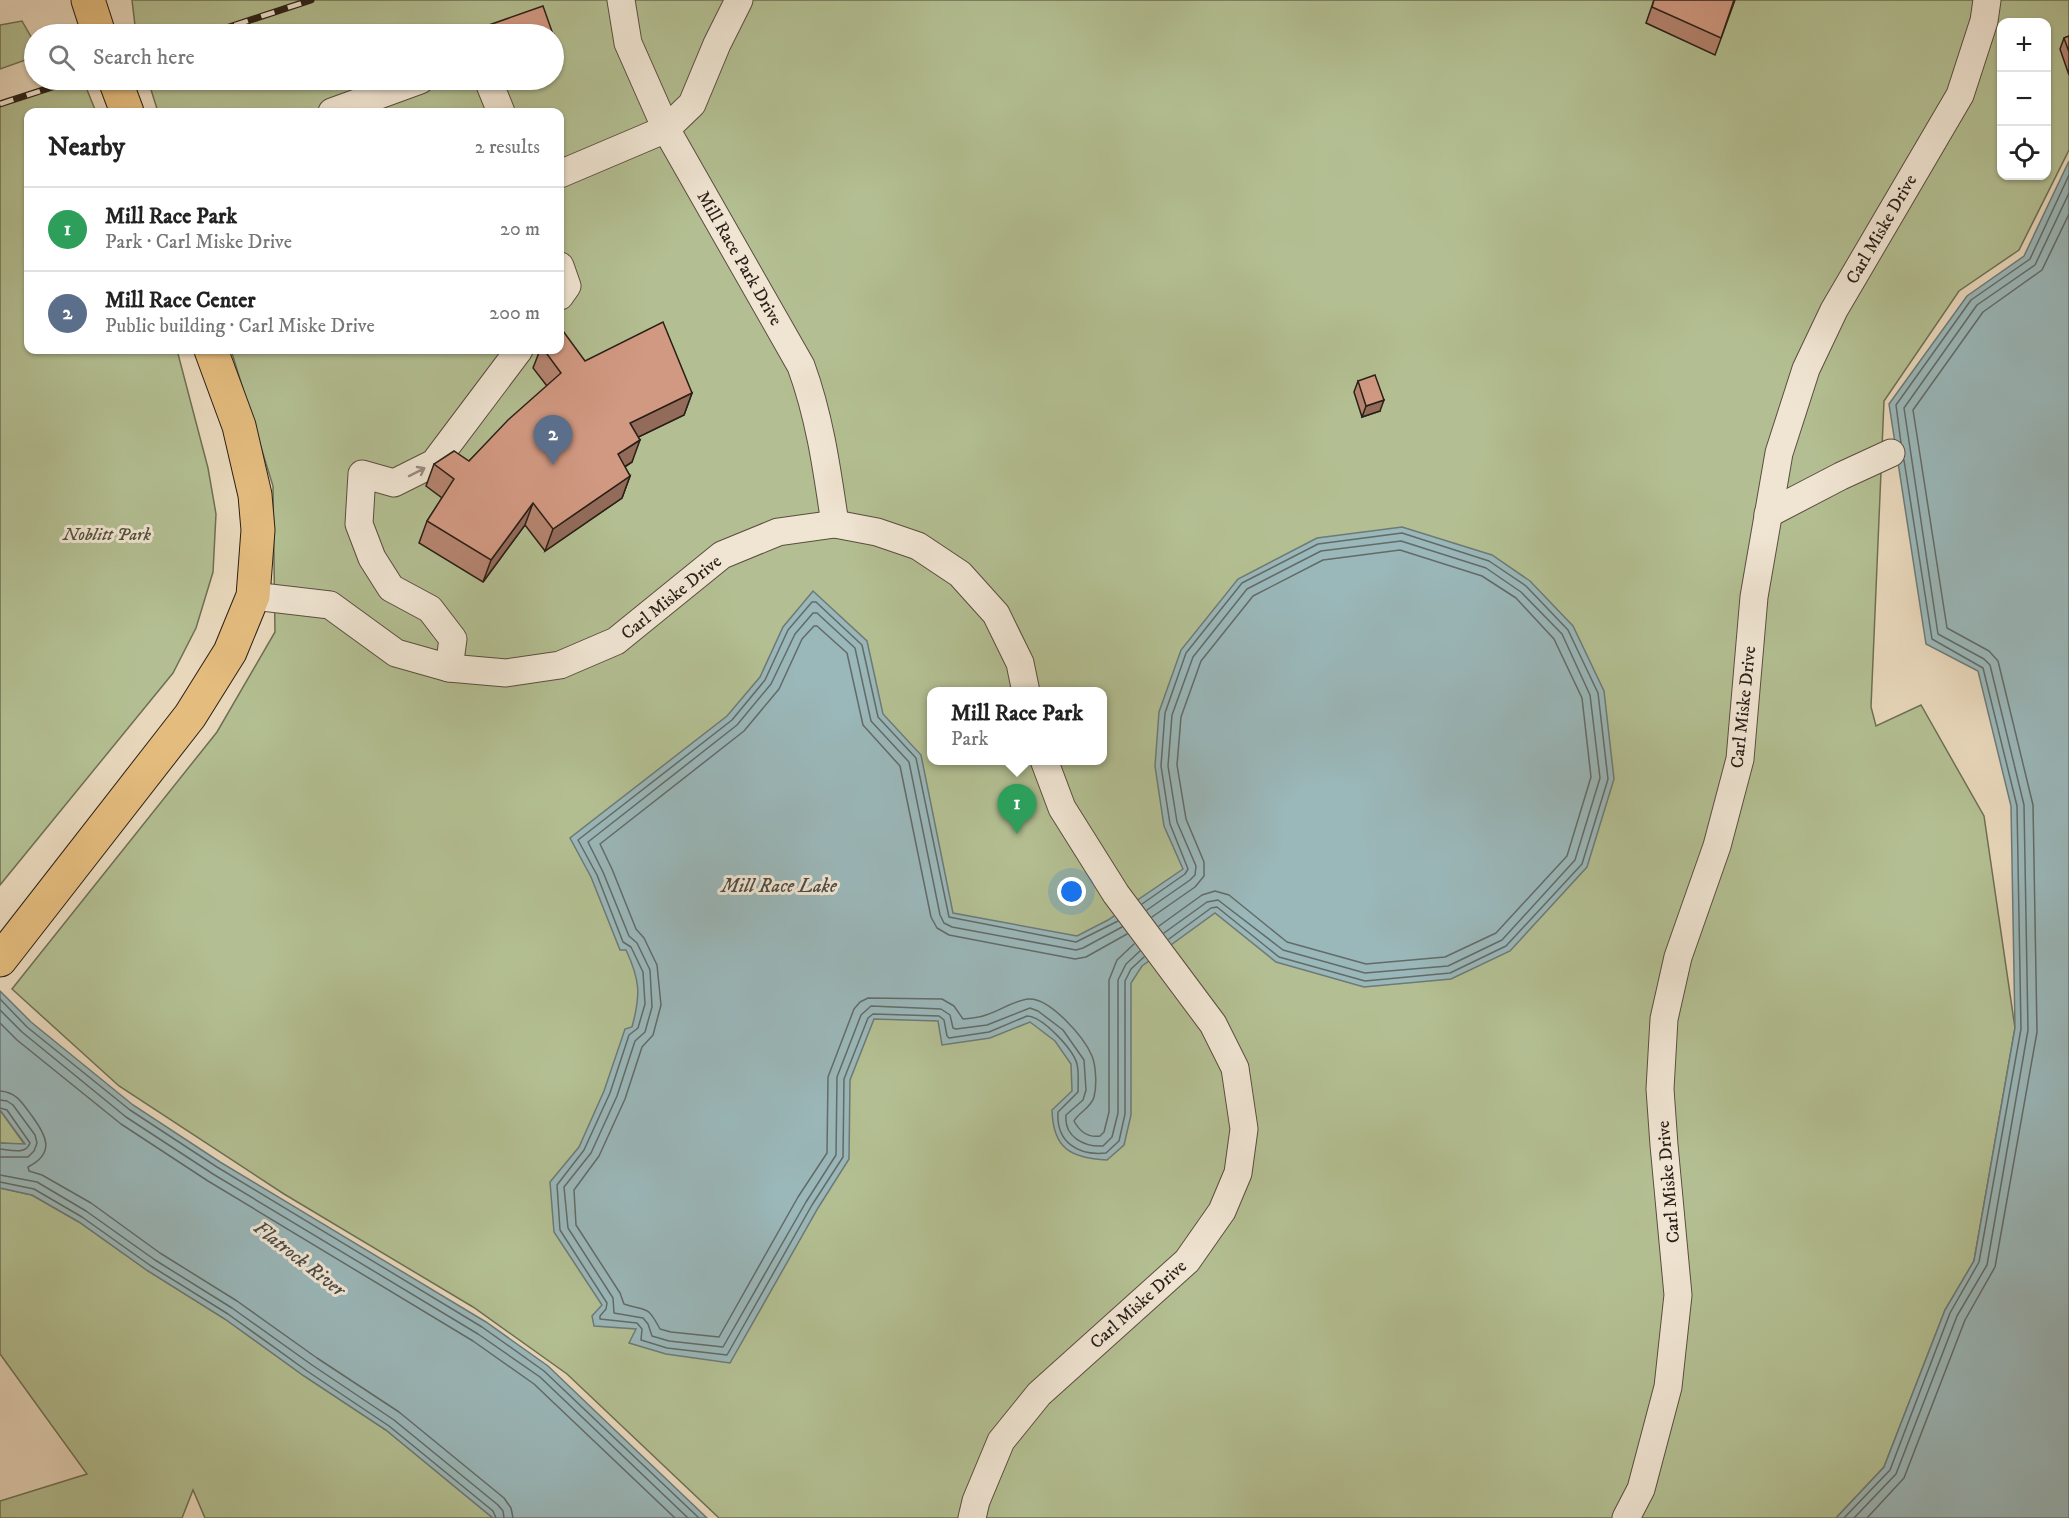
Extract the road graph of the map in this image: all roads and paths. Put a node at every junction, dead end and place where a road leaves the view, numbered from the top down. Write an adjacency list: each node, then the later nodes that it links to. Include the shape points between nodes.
1 (621, 0): 10 (street, Mill Race Park Drive, via 628,43)
2 (739, 0): 10 (street, via 692,104)
3 (1987, 0): 15 (street, Carl Miske Drive, via 1960,95 1834,310 1806,369 1779,453)
4 (119, 90): 7 (main road)
5 (392, 90): 8 (street)
6 (492, 90): 9 (street)
7 (126, 108)
8 (343, 108)
9 (499, 108)
10 (666, 129): 11 (street); 16 (street, Mill Race Park Drive, via 801,366 824,449)
11 (564, 172)
12 (212, 354): 17 (main road, via 239,426 255,495 258,530)
13 (516, 354): 18 (street, one-way to 13, via 453,639 430,609 391,588 372,558 359,524 362,474 394,483 434,463)
14 (1891, 453): 15 (street)
15 (1768, 514): 23 (street, Carl Miske Drive, via 1754,597 1740,759 1717,846 1678,957 1664,1019 1660,1089 1678,1295 1668,1387 1641,1489)
16 (835, 524): 18 (street, Carl Miske Drive, via 778,532 723,555 616,641 561,665 506,674); 19 (street, Carl Miske Drive, via 878,532 918,546 960,574 996,614 1020,663)
17 (253, 596): 18 (street, Carl Miske Drive, via 330,605 396,653); 21 (main road, via 230,652 190,716)
18 (449, 668)
19 (1025, 687)
20 (1046, 765): 22 (street, Carl Miske Drive, via 1062,808 1116,894 1213,1024 1235,1068 1244,1129 1238,1173 1222,1211 1187,1261 1038,1394 1001,1441 974,1504)
21 (0, 960)
22 (972, 1518)
23 (1626, 1518)

